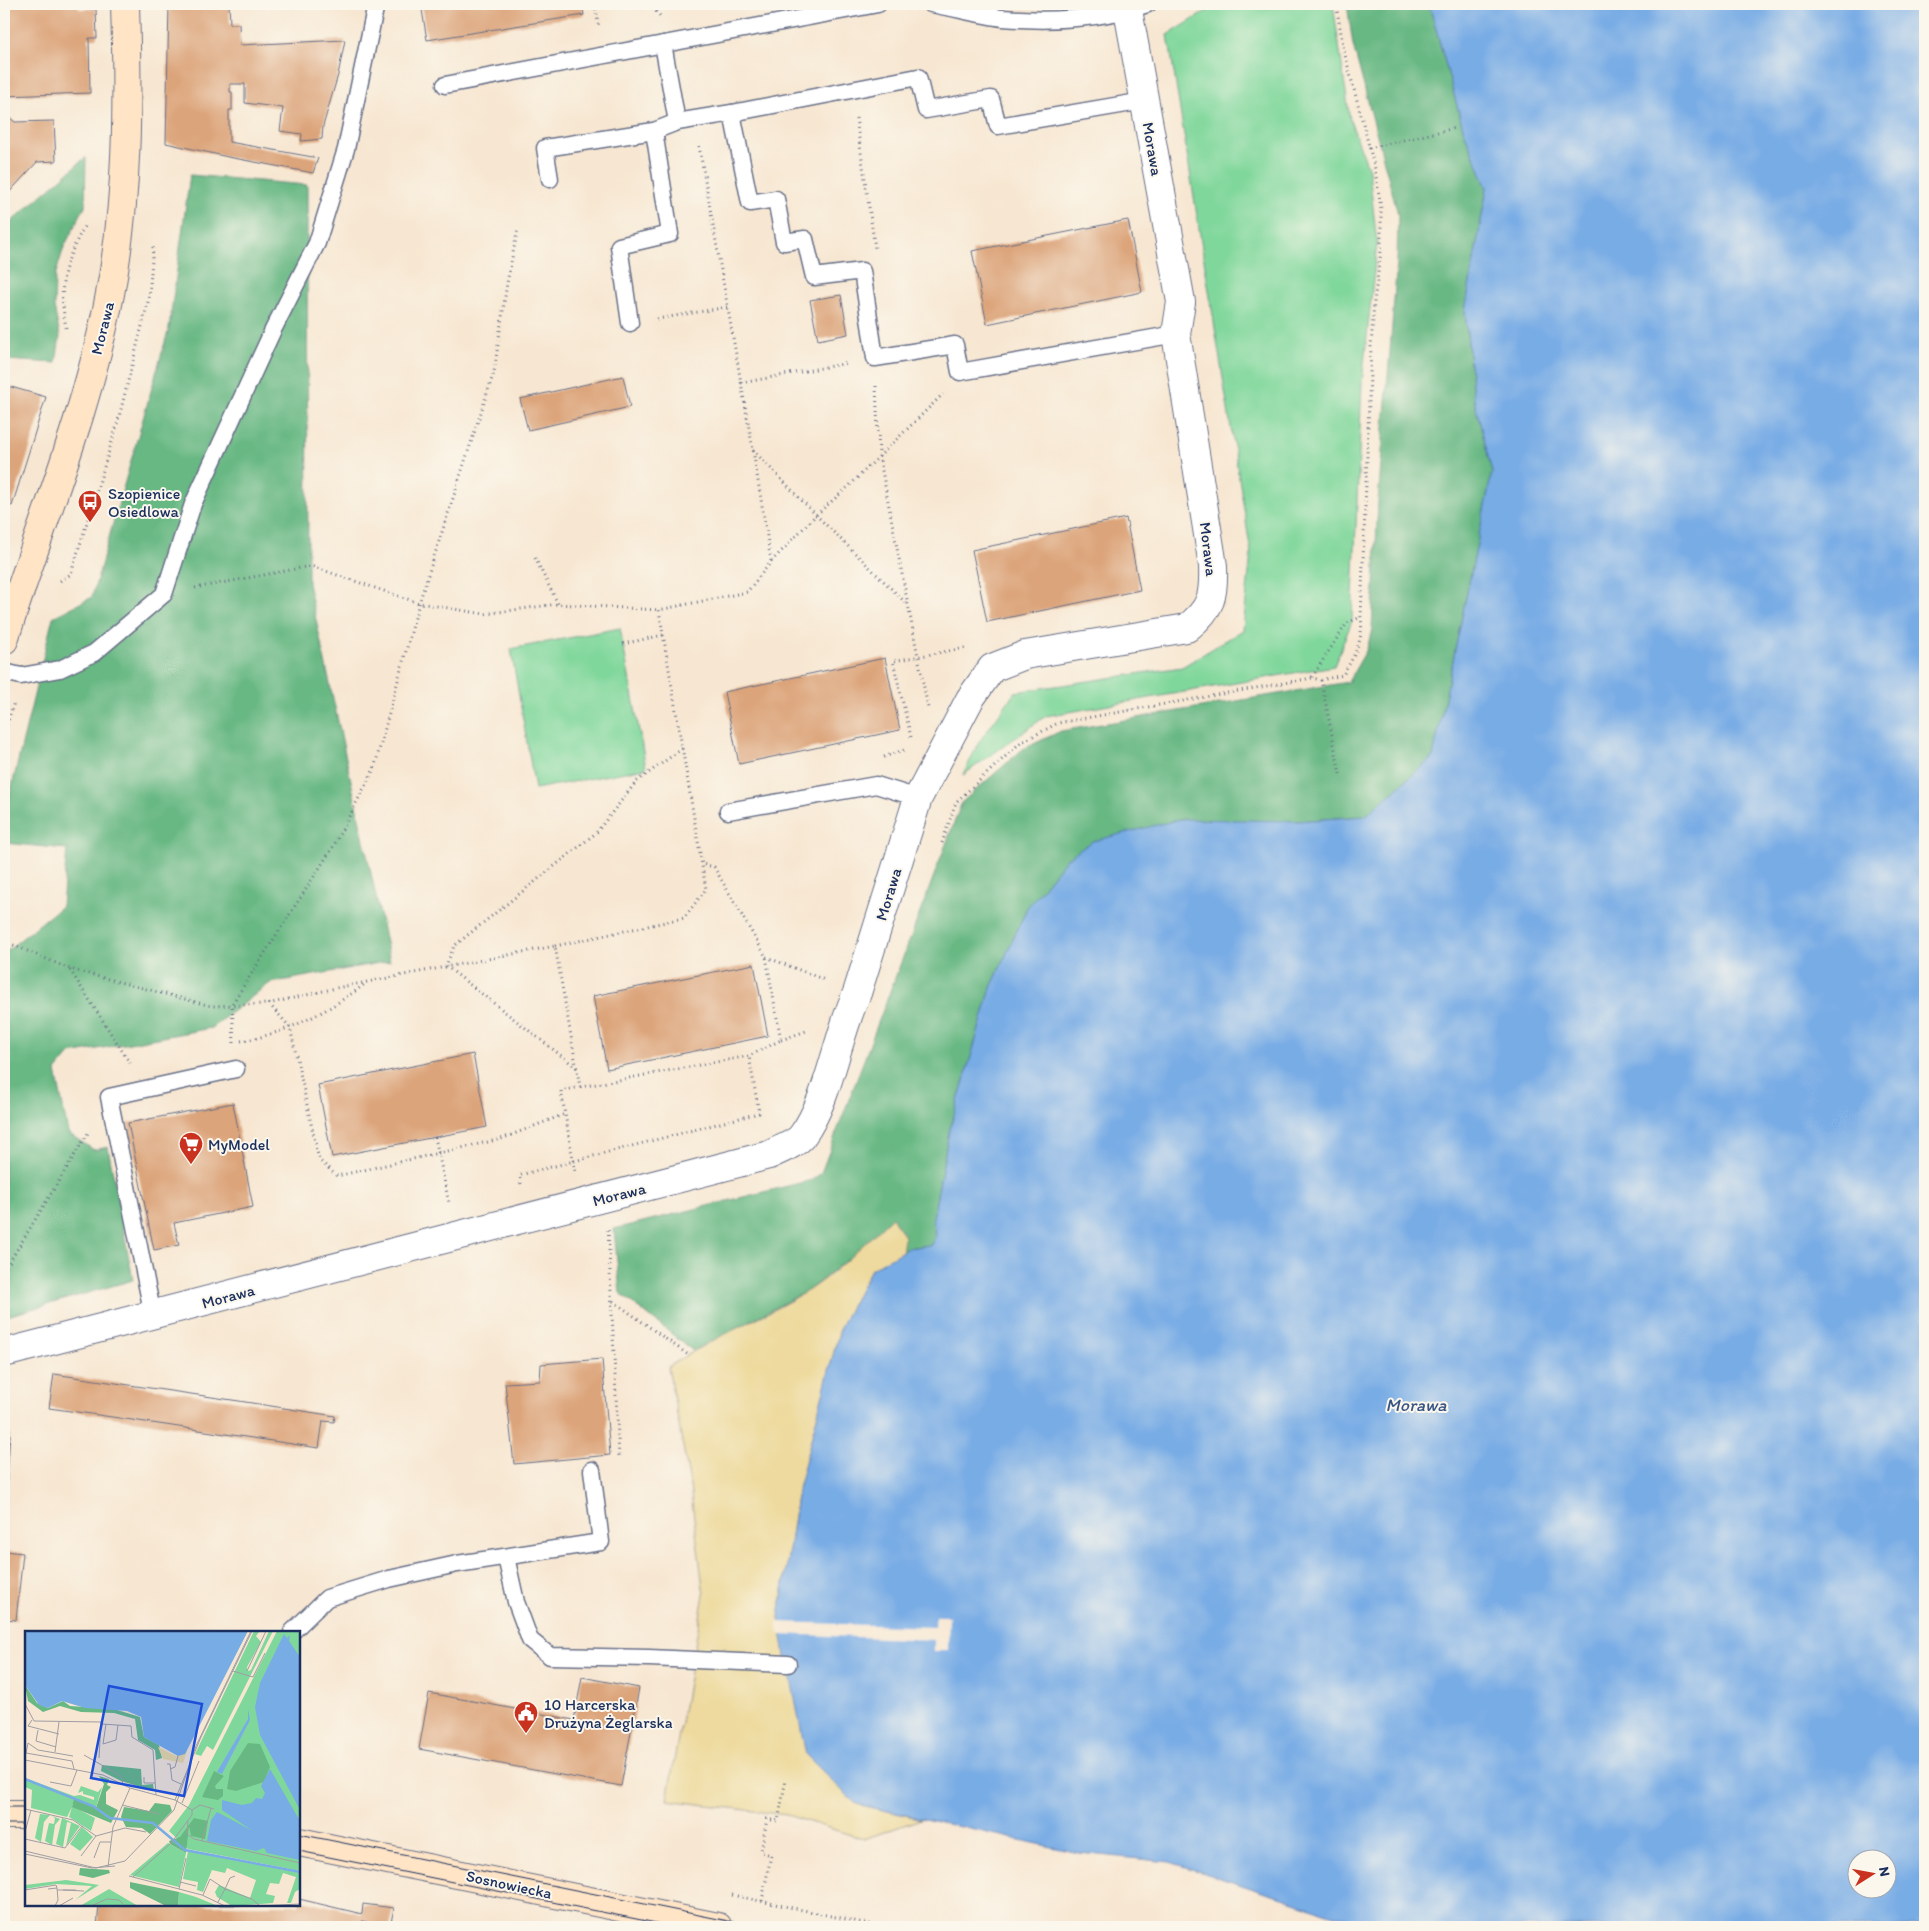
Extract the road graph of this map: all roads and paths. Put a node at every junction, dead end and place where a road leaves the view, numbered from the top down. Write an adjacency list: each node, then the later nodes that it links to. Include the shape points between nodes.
1 (125, 4): 42 (street, Morawa, via 128,94 125,161 110,294 82,402)
2 (376, 4): 35 (lane, via 346,149 317,243 193,504)
3 (649, 4): 8 (path)
4 (878, 4): 8 (lane)
5 (931, 4): 7 (lane, via 1002,18 1059,20)
6 (1336, 4): 18 (path, via 1344,51)
7 (1138, 7): 11 (street, Morawa)
8 (682, 41): 9 (lane)
9 (663, 44): 10 (lane); 15 (lane)
10 (446, 86)
11 (1144, 101): 13 (lane, via 998,126 991,99 926,110 918,77); 26 (street, Morawa, via 1181,302)
12 (854, 110): 22 (path)
13 (732, 113): 14 (lane); 27 (lane, via 750,203 776,199 784,242 804,239 814,277 862,271)
14 (694, 120): 15 (lane); 23 (path)
15 (677, 122): 17 (lane)
16 (1455, 128): 18 (path)
17 (654, 131): 19 (lane, via 545,148); 24 (lane, via 670,234 619,246)
18 (1369, 148): 40 (path, via 1381,208 1381,251 1371,347)
19 (550, 180)
20 (86, 222): 25 (path, via 69,253 62,279)
21 (518, 228): 36 (path, via 494,372)
22 (876, 251)
23 (728, 307): 24 (path); 29 (path)
24 (630, 323)
25 (68, 334)
26 (1176, 334): 28 (lane); 56 (street, Morawa, via 1213,566 1214,592 1201,617 1187,628 1025,655 992,668 970,699)
27 (875, 358): 28 (lane, via 955,345); 29 (path); 31 (path)
28 (960, 372): 31 (path, via 953,385)
29 (741, 383): 30 (path)
30 (753, 450): 32 (path); 34 (path)
31 (879, 455): 32 (path); 38 (path)
32 (816, 515): 34 (path); 38 (path)
33 (535, 558): 37 (path)
34 (771, 562): 39 (path, via 747,592)
35 (164, 594): 36 (path, via 311,566); 46 (lane, via 94,653 60,669 21,676)
36 (419, 603): 37 (path, via 484,614); 66 (path, via 374,769 332,847)
37 (558, 604): 39 (path)
38 (906, 604): 45 (path)
39 (659, 610): 41 (path)
40 (1360, 617): 47 (path, via 1347,623); 48 (path, via 1362,630 1356,652 1343,675)
41 (662, 635): 43 (path); 52 (path)
42 (4, 640)
43 (623, 644)
44 (969, 647): 45 (path)
45 (917, 657): 50 (path); 51 (path, via 893,661)
46 (4, 672)
47 (1312, 678): 48 (path); 49 (path)
48 (1321, 680): 55 (path)
49 (1156, 707)
50 (929, 713)
51 (913, 747)
52 (683, 748): 58 (path); 62 (path, via 636,782 596,833 454,946)
53 (906, 749): 54 (path)
54 (883, 757)
55 (1340, 774)
56 (918, 798): 57 (lane, via 876,785); 65 (street, Morawa)
57 (728, 811)
58 (702, 864): 60 (path, via 706,889 684,918); 61 (path, via 714,867)
59 (4, 941): 63 (path)
60 (555, 946): 62 (path); 70 (path)
61 (766, 956): 65 (path); 72 (path, via 781,1040 749,1056)
62 (446, 966): 64 (path); 70 (path)
63 (70, 969): 66 (path, via 211,1006); 73 (path)
64 (366, 983): 67 (path); 68 (path, via 341,1002)
65 (857, 993): 78 (street, Morawa, via 820,1102 801,1138 769,1156)
66 (232, 1004): 67 (path); 71 (path)
67 (268, 1004): 68 (path)
68 (290, 1027): 69 (path); 77 (path, via 319,1160 337,1176)
69 (251, 1039)
70 (577, 1068): 72 (path)
71 (236, 1069): 73 (lane)
72 (580, 1087): 74 (path, via 561,1091)
73 (146, 1089): 75 (lane, via 109,1097)
74 (565, 1114): 77 (path, via 501,1139); 78 (path)
75 (115, 1126): 81 (path, via 88,1133); 83 (lane)
76 (435, 1137): 77 (path)
77 (438, 1153): 79 (path)
78 (581, 1203): 83 (street, Morawa)
79 (450, 1211)
80 (608, 1225): 82 (path)
81 (4, 1271)
82 (612, 1300): 85 (path); 86 (path)
83 (153, 1316): 84 (street, Morawa)
84 (4, 1353)
85 (687, 1354)
86 (619, 1466)
87 (592, 1470): 88 (lane, via 601,1542)
88 (506, 1557): 89 (lane, via 389,1578 327,1598); 90 (lane, via 516,1602 530,1640 550,1656)
89 (293, 1631)
90 (788, 1664)
91 (786, 1778): 95 (path, via 778,1821 766,1819 761,1852 771,1854)
92 (4, 1815): 93 (street)
93 (25, 1815)
94 (300, 1842): 96 (street, Sosnowiecka)
95 (762, 1901)
96 (718, 1927)

